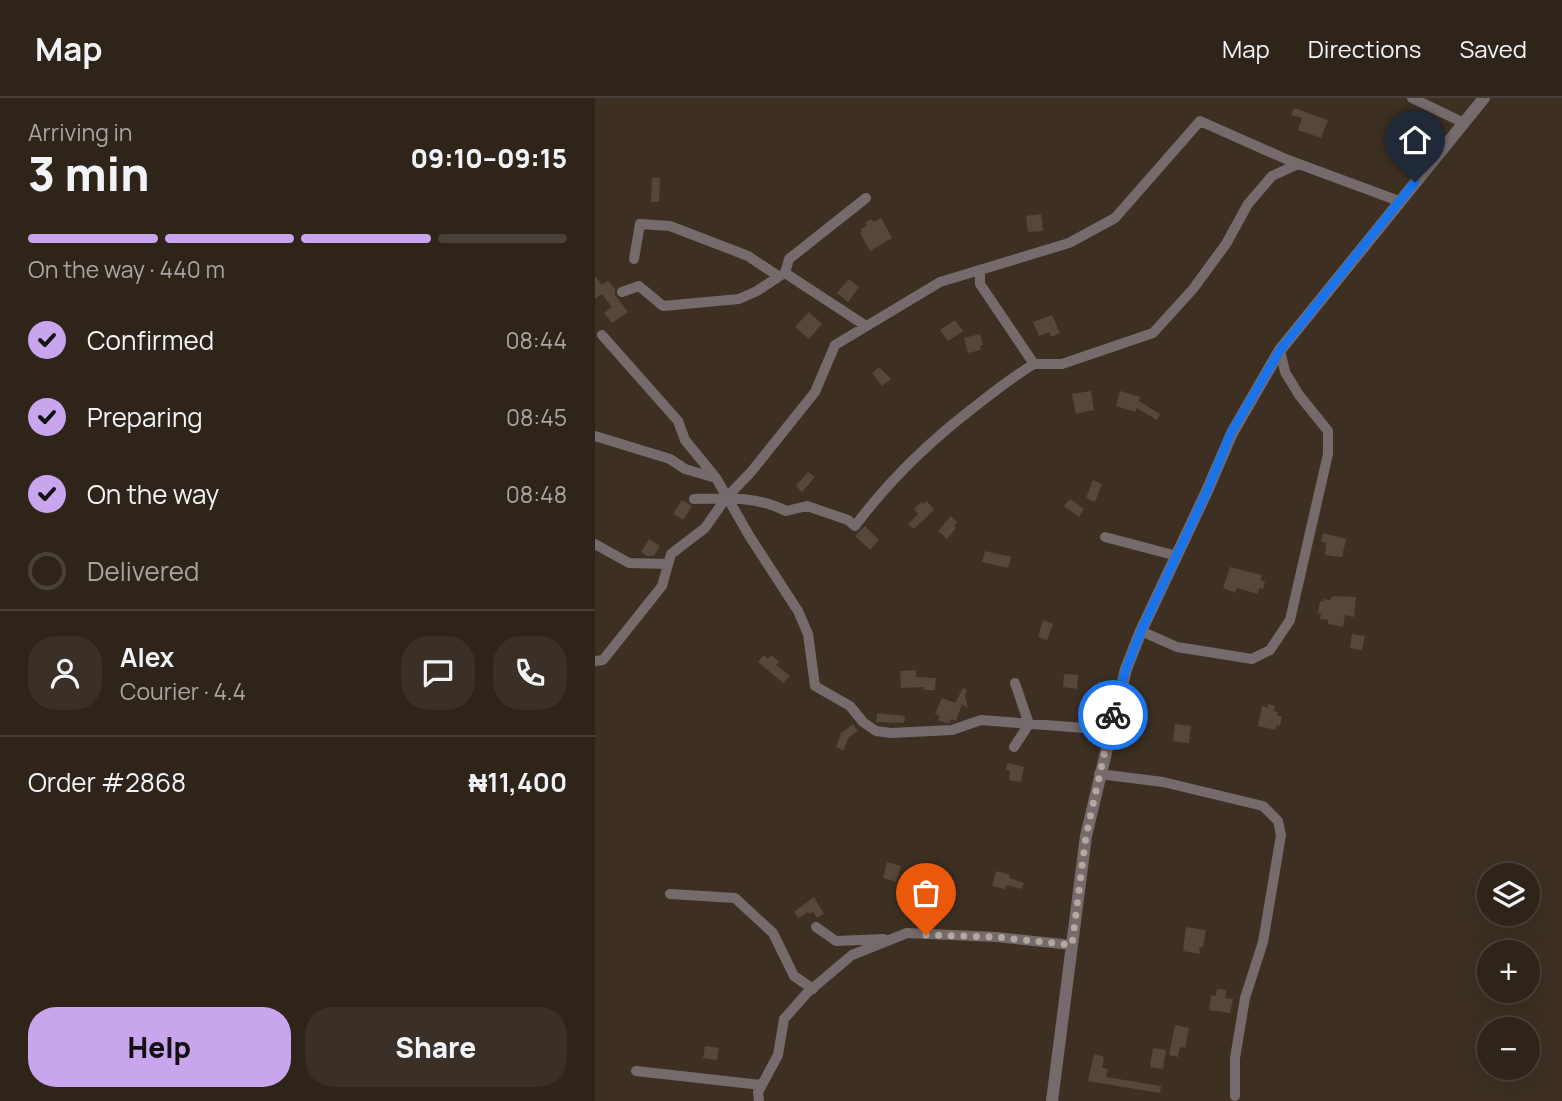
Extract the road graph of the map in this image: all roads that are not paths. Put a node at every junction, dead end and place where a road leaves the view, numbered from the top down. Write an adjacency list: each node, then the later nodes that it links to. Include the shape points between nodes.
1 (1412, 98): 3 (street)
2 (1484, 98): 3 (street)
3 (1464, 123): 6 (street)
4 (1298, 164): 6 (street); 8 (street, via 1200,121 1115,218 1069,243); 14 (street, via 1272,176 1248,204 1193,289 1153,333 1062,364)
5 (866, 198): 9 (street, via 789,259)
6 (1399, 201): 13 (street)
7 (634, 259): 9 (street, via 639,225 670,226)
8 (980, 270): 11 (street, via 940,282); 14 (street, via 980,284)
9 (782, 275): 10 (street, via 739,299 663,306 639,286); 11 (street)
10 (622, 292)
11 (866, 326): 17 (street, via 835,345 815,392)
12 (602, 335): 16 (street, via 678,421 685,440)
13 (1280, 350): 21 (street, via 1231,433); 23 (street, via 1285,372 1328,431 1328,454 1290,620 1270,650 1252,659 1177,648)
14 (1034, 364): 17 (street, via 946,428 877,497 855,526 807,506 786,511 773,504)
15 (595, 436): 16 (street)
16 (716, 478): 17 (street)
17 (726, 498): 18 (street); 22 (street, via 705,528 671,554); 26 (street, via 798,611 808,634 815,687 851,706 876,731 952,730 981,720)
18 (694, 499)
19 (1105, 537): 21 (street)
20 (595, 544): 22 (street, via 629,563)
21 (1177, 556): 23 (street)
22 (668, 564): 24 (street, via 662,586 603,660)
23 (1141, 631): 27 (street)
24 (595, 661)
25 (1015, 683): 26 (street)
26 (1029, 724): 27 (street); 28 (street)
27 (1110, 730): 29 (street)
28 (1014, 747)
29 (1099, 774): 33 (street); 37 (street, via 1163,782 1263,806 1278,821 1281,835 1263,942 1245,998 1235,1058)
30 (670, 894): 34 (street, via 735,898 773,933 794,976)
31 (816, 927): 32 (street, via 836,941)
32 (893, 939): 33 (street, via 907,933); 34 (street, via 852,955)
33 (1072, 945): 39 (street)
34 (813, 989): 36 (street, via 784,1018 778,1055)
35 (636, 1071): 36 (street)
36 (761, 1085): 38 (street)
37 (1235, 1096)
38 (759, 1101)
39 (1052, 1101)

